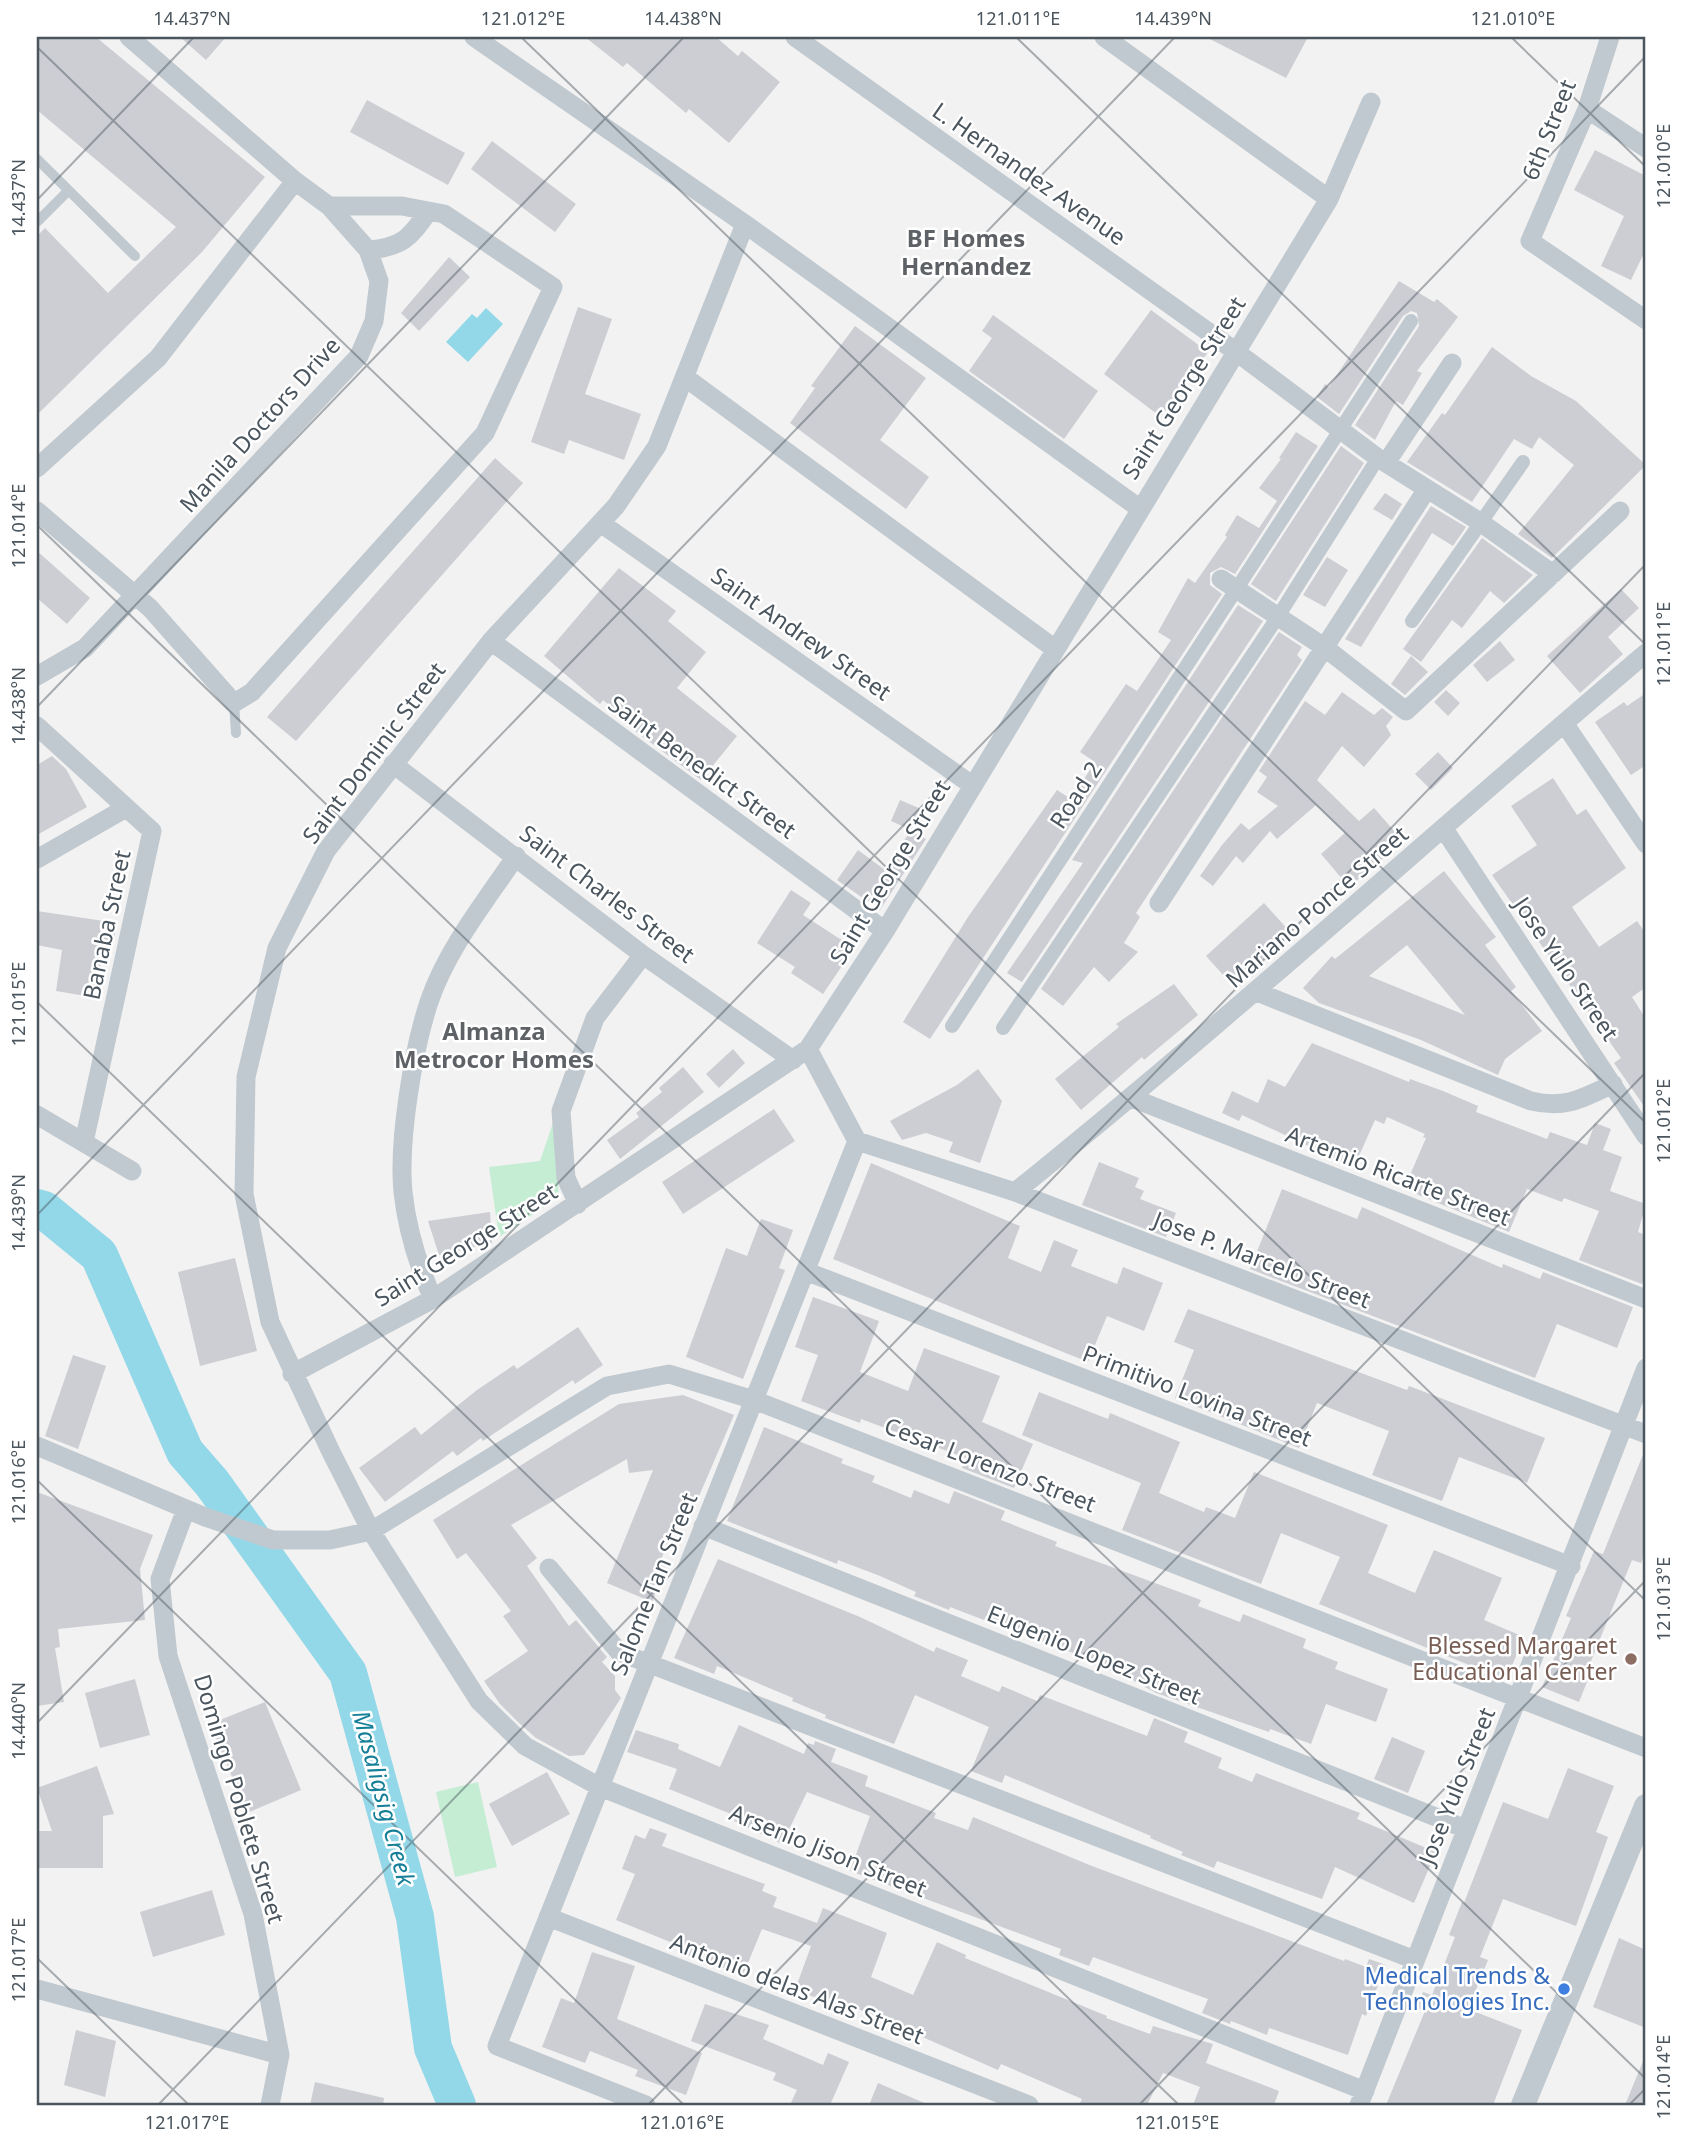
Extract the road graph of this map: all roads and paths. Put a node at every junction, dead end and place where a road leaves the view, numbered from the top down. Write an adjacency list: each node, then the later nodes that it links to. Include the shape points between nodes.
1 (129, 37): 10 (street, Manila Doctors Drive)
2 (474, 37): 16 (street)
3 (795, 37): 21 (street, L. Hernandez Avenue)
4 (1104, 37): 12 (street)
5 (1610, 37): 7 (street, 6th Street)
6 (1371, 102): 12 (street, Saint George Street)
7 (1587, 109): 8 (street); 19 (street, 6th Street, via 1530,241)
8 (1646, 148)
9 (37, 159): 11 (lane)
10 (295, 181): 13 (street, Manila Doctors Drive); 27 (street, via 158,358)
11 (68, 191): 15 (lane); 18 (lane)
12 (1329, 199): 21 (street, Saint George Street)
13 (329, 206): 14 (street, via 402,206); 17 (street, Manila Doctors Drive)
14 (428, 212): 17 (street, via 409,239); 44 (street, via 444,214 560,283 485,433 252,692)
15 (37, 222)
16 (745, 224): 23 (street, Saint Dominic Street); 29 (street)
17 (368, 250): 36 (street, Manila Doctors Drive, via 379,281 374,321 359,356)
18 (135, 256)
19 (1646, 320)
20 (1411, 321): 24 (street, Road 2)
21 (1236, 351): 24 (street, L. Hernandez Avenue); 29 (street, Saint George Street)
22 (1452, 363): 25 (street)
23 (686, 378): 33 (street, Saint Dominic Street, via 657,446); 41 (street)
24 (1340, 429): 25 (street, L. Hernandez Avenue); 35 (street, Road 2)
25 (1382, 461): 28 (street, L. Hernandez Avenue); 37 (street)
26 (1522, 462): 32 (street)
27 (37, 468)
28 (1427, 489): 32 (street, L. Hernandez Avenue); 40 (street)
29 (1139, 508): 41 (street, Saint George Street)
30 (37, 511): 36 (street)
31 (1620, 512): 34 (street)
32 (1480, 522): 34 (street, L. Hernandez Avenue); 38 (street)
33 (602, 524): 39 (street, Saint Dominic Street); 49 (street, Saint Andrew Street)
34 (1553, 574): 40 (street, via 1406,711)
35 (1229, 584): 37 (street); 59 (street, Road 2)
36 (137, 595): 43 (street, Manila Doctors Drive, via 85,648); 44 (street)
37 (1279, 615): 40 (street); 60 (street)
38 (1412, 621)
39 (491, 641): 48 (street, Saint Dominic Street); 56 (street, Saint Benedict Street)
40 (1324, 646): 55 (street)
41 (1055, 649): 49 (street, Saint George Street)
42 (1646, 653): 45 (street, Mariano Ponce Street)
43 (37, 676)
44 (234, 704): 47 (lane)
45 (1564, 723): 51 (street, Mariano Ponce Street); 52 (street)
46 (37, 726): 50 (street, Banaba Street)
47 (236, 733)
48 (393, 764): 53 (street, Saint Charles Street); 75 (street, Saint Dominic Street, via 326,851 277,948 246,1077 244,1194 270,1322)
49 (972, 785): 56 (street, Saint George Street)
50 (126, 808): 54 (street); 67 (street, Banaba Street, via 152,831)
51 (1444, 829): 58 (street, Mariano Ponce Street); 62 (street, Jose Yulo Street)
52 (1646, 844)
53 (516, 856): 57 (street, Saint Charles Street); 72 (street, via 462,935 429,1002 408,1097 403,1191 416,1261)
54 (37, 859)
55 (1159, 903)
56 (885, 931): 61 (street, Saint George Street)
57 (643, 955): 61 (street, Saint Charles Street); 70 (street, via 595,1018 561,1111 566,1178)
58 (1257, 992): 62 (street, via 1531,1101 1554,1106); 63 (street, Mariano Ponce Street)
59 (953, 1026)
60 (1003, 1028)
61 (801, 1054): 66 (street); 70 (street, Saint George Street)
62 (1613, 1084): 65 (street, Jose Yulo Street)
63 (1132, 1098): 69 (street, Mariano Ponce Street); 73 (street, Artemio Ricarte Street)
64 (37, 1115): 67 (street)
65 (1646, 1136)
66 (857, 1140): 69 (street, Jose P. Marcelo Street); 71 (street, Salome Tan Street)
67 (84, 1142): 68 (street)
68 (132, 1171)
69 (1015, 1192): 77 (street, Jose P. Marcelo Street)
70 (578, 1204): 72 (street, Saint George Street)
71 (805, 1271): 76 (street, Salome Tan Street); 83 (street, Primitivo Lovina Street)
72 (433, 1299): 75 (street, Saint George Street)
73 (1646, 1299)
74 (1646, 1368): 77 (street, Jose Yulo Street)
75 (292, 1374): 82 (street, Saint Dominic Street)
76 (754, 1399): 81 (street, Salome Tan Street); 82 (street, Cesar Lorenzo Street, via 669,1374 607,1386); 86 (street, Cesar Lorenzo Street)
77 (1623, 1425): 78 (street, Jose P. Marcelo Street); 83 (street, Jose Yulo Street)
78 (1646, 1434)
79 (37, 1446): 80 (street, Cesar Lorenzo Street)
80 (186, 1509): 82 (street, Cesar Lorenzo Street, via 272,1540 330,1540); 94 (street, Domingo Poblete Street, via 160,1579 168,1656 253,1914)
81 (703, 1526): 85 (street, Salome Tan Street); 90 (street, Eugenio Lopez Street)
82 (371, 1531): 88 (street, Arsenio Jison Street, via 479,1701 525,1746)
83 (1571, 1566): 86 (street, Jose Yulo Street)
84 (549, 1568): 85 (street, via 619,1653)
85 (649, 1662): 88 (street, Salome Tan Street); 92 (street)
86 (1520, 1698): 87 (street, Cesar Lorenzo Street); 90 (street, Jose Yulo Street)
87 (1646, 1748)
88 (600, 1787): 91 (street, Salome Tan Street); 95 (street, Arsenio Jison Street)
89 (1646, 1806): 99 (street)
90 (1465, 1829): 92 (street, Jose Yulo Street)
91 (548, 1917): 97 (street, Salome Tan Street, via 497,2046); 98 (street, Antonio delas Alas Street)
92 (1415, 1959): 95 (street, Jose Yulo Street)
93 (37, 1989): 94 (street)
94 (280, 2055): 96 (street, Domingo Poblete Street)
95 (1362, 2098)
96 (270, 2105)
97 (646, 2105)
98 (1029, 2105)
99 (1523, 2105)

